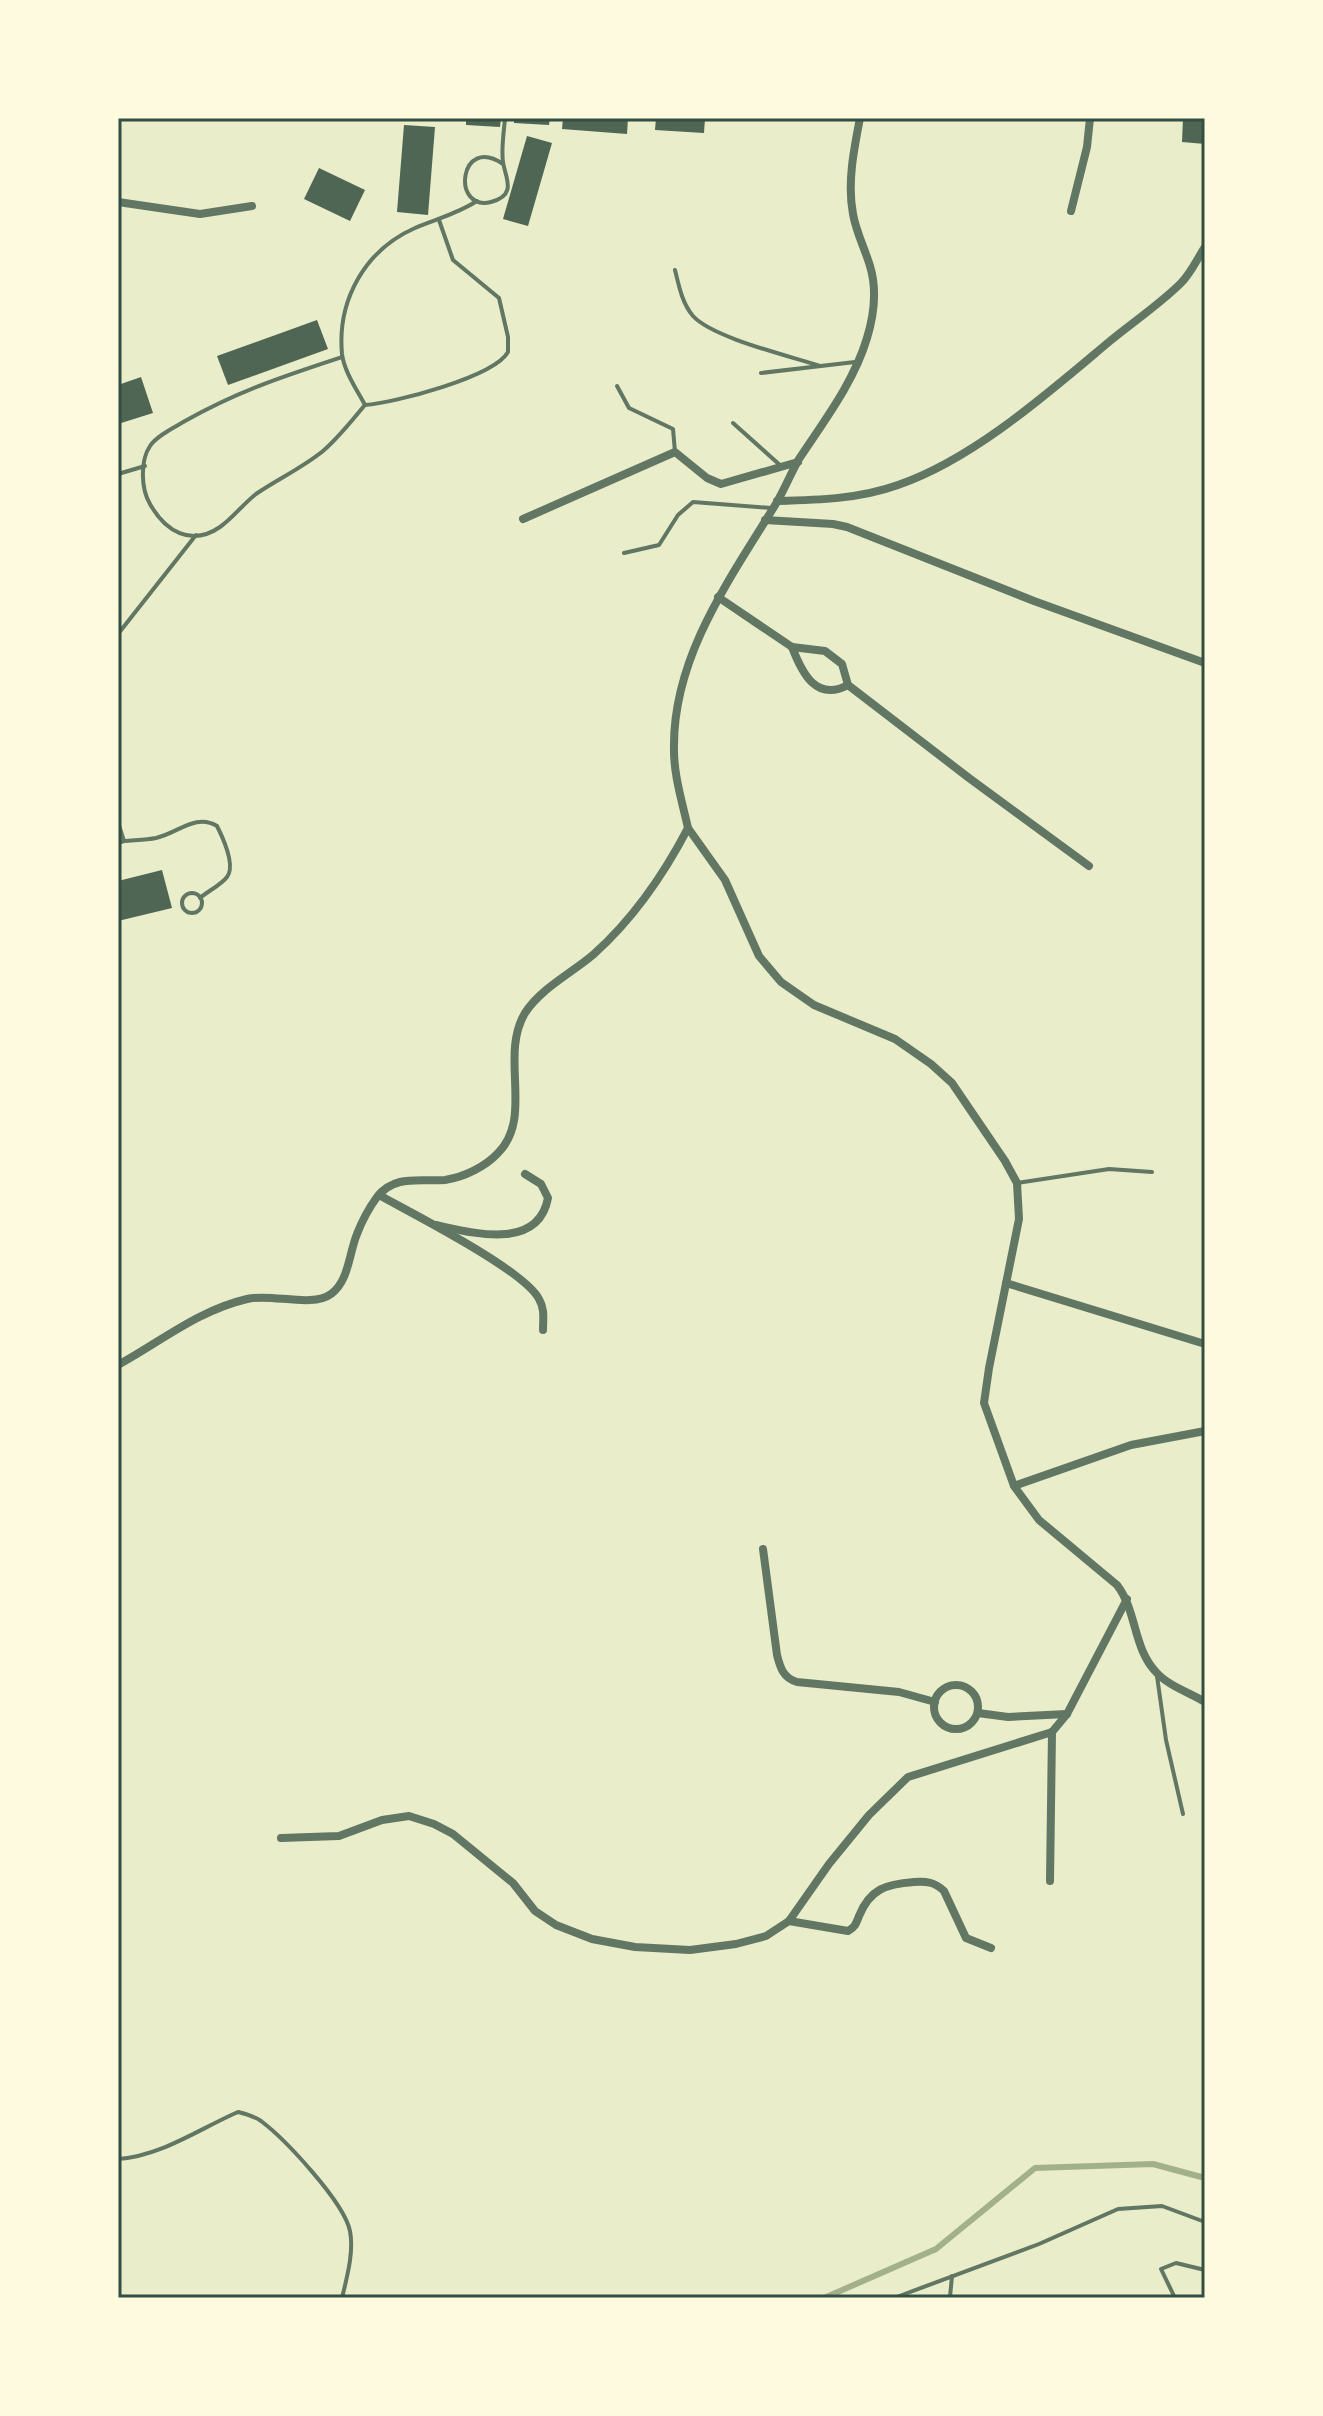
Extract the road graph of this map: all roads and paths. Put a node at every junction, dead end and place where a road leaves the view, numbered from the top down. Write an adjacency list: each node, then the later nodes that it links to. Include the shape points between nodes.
1 (505, 118): 4 (lane)
2 (860, 118): 13 (street, via 851,199 871,268 874,304)
3 (1090, 118): 8 (street)
4 (503, 164): 5 (lane, via 509,181 502,197); 5 (lane, via 485,157 468,167 465,186)
5 (477, 201): 9 (lane)
6 (118, 202): 7 (street, via 200,214)
7 (252, 206)
8 (1071, 211)
9 (439, 220): 12 (lane, via 396,238 366,264 346,303); 17 (lane, via 453,260 499,298 508,352 494,366 465,378 406,399)
10 (1205, 247): 24 (street, via 1182,282 1038,400 955,458 898,486 863,495)
11 (675, 270): 14 (lane, via 681,294 697,320)
12 (342, 357): 17 (lane); 21 (lane, via 218,402 150,445)
13 (858, 362): 14 (lane); 20 (street)
14 (820, 366): 15 (lane)
15 (761, 373)
16 (617, 386): 19 (lane, via 629,408 673,429)
17 (365, 405): 27 (lane, via 320,453 254,496 219,528)
18 (733, 423): 22 (lane)
19 (675, 452): 22 (street, via 721,484); 25 (street)
20 (798, 462): 22 (street); 24 (street)
21 (145, 466): 23 (lane); 27 (lane, via 143,487 152,508 175,533)
22 (781, 466)
23 (118, 474)
24 (775, 504): 26 (street); 28 (lane, via 693,502 659,545)
25 (523, 519)
26 (765, 520): 29 (street); 32 (street, via 847,527)
27 (196, 535): 30 (lane)
28 (624, 553)
29 (718, 597): 31 (street); 35 (street, via 690,663 676,720 675,763)
30 (118, 634)
31 (792, 647): 33 (street, via 825,651 842,664); 33 (street, via 801,672 820,688)
32 (1205, 663)
33 (848, 685): 37 (street)
34 (118, 822): 36 (lane)
35 (688, 828): 41 (street, via 725,880 759,956 781,982 814,1005 895,1039 931,1064 975,1114); 42 (street, via 653,889 627,921 524,1015 514,1059 514,1122 502,1149 459,1177 403,1180)
36 (121, 842): 38 (lane, via 158,838 196,822 217,826 230,871)
37 (1089, 866)
38 (200, 898): 38 (lane, via 198,911 183,908 188,893)
39 (1152, 1172): 41 (lane, via 1109,1169)
40 (525, 1174): 43 (street, via 541,1184 548,1198 541,1218 527,1229 489,1235)
41 (1017, 1183): 44 (street, via 1019,1219)
42 (379, 1195): 43 (street); 47 (street, via 331,1294 316,1300 263,1296 239,1301 180,1327)
43 (428, 1224): 45 (street, via 520,1277 539,1298)
44 (1006, 1283): 46 (street); 49 (street, via 984,1403)
45 (543, 1330)
46 (1205, 1344)
47 (118, 1365)
48 (1205, 1431): 49 (street, via 1131,1445)
49 (1014, 1486): 51 (street, via 1039,1520)
50 (763, 1549): 53 (street, via 777,1655 789,1678 899,1692)
51 (1127, 1598): 52 (street, via 1140,1644); 56 (street)
52 (1157, 1674): 54 (street); 58 (lane)
53 (935, 1702): 55 (street, via 937,1717 947,1727 969,1725); 55 (street, via 951,1686 966,1687 976,1698)
54 (1205, 1702)
55 (978, 1713): 56 (street)
56 (1067, 1714): 57 (street)
57 (1052, 1732): 60 (street); 61 (street, via 908,1777 859,1827)
58 (1183, 1814)
59 (281, 1838): 61 (street, via 339,1836 409,1816 453,1834 556,1925 635,1947 690,1950 744,1943)
60 (1050, 1881)
61 (789, 1921): 62 (street, via 848,1931 876,1890 928,1882 944,1891 966,1938)
62 (991, 1948)
63 (118, 2159): 67 (lane, via 170,2145 238,2112 260,2120 317,2178 347,2219 350,2254)
64 (1205, 2222): 66 (lane, via 1162,2206 1118,2209)
65 (1205, 2270): 70 (lane, via 1176,2263 1161,2269)
66 (952, 2276): 68 (lane); 69 (lane)
67 (342, 2298)
68 (894, 2298)
69 (949, 2298)
70 (1175, 2298)

